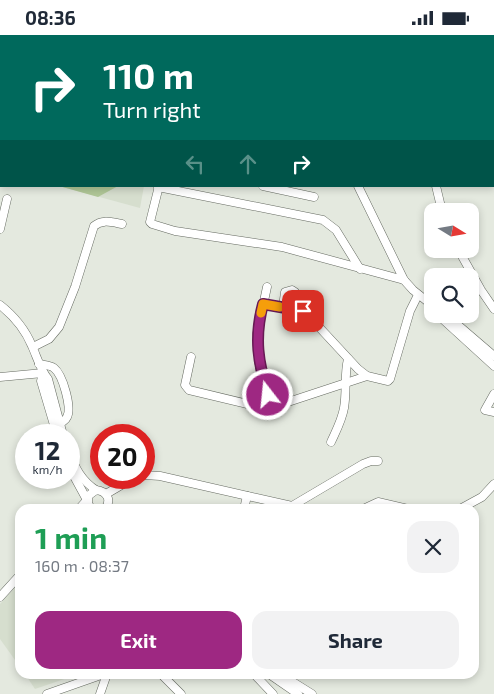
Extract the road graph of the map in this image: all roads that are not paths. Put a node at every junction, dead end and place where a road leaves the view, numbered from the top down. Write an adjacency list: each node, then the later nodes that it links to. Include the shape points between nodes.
1 (158, 187): 11 (street, via 323,221 336,230); 11 (street, via 152,224 175,231 282,247)
2 (268, 187): 5 (street)
3 (358, 187): 12 (street)
4 (436, 187): 7 (street)
5 (314, 197)
6 (7, 199): 9 (street)
7 (440, 203)
8 (122, 224): 23 (street, via 104,221 94,226 59,327 48,339)
9 (0, 229)
10 (463, 258): 19 (street)
11 (360, 269): 12 (street)
12 (404, 280): 14 (street)
13 (267, 287): 16 (street)
14 (418, 295): 15 (street); 30 (street, via 410,311 390,379 384,381)
15 (424, 300)
16 (263, 304): 18 (street); 34 (street, via 258,324 258,353)
17 (0, 305): 23 (street, via 18,322)
18 (283, 307): 20 (street); 20 (street, via 285,292 292,290)
19 (494, 309)
20 (303, 311): 26 (street, via 316,321)
21 (447, 323): 28 (street)
22 (456, 323): 24 (street)
23 (32, 347): 27 (street)
24 (494, 356)
25 (191, 357): 34 (street, via 185,385 189,390 256,406)
26 (348, 359): 30 (street); 32 (street)
27 (39, 364): 29 (street); 36 (street, via 53,368 61,378 68,416)
28 (494, 366)
29 (43, 373): 31 (street); 36 (street, via 48,379)
30 (367, 376): 32 (street)
31 (0, 377)
32 (344, 384): 34 (street); 37 (street, via 343,416)
33 (494, 394): 35 (street, via 484,410)
34 (271, 405)
35 (494, 413)
36 (57, 424)
37 (331, 442)
38 (378, 461): 53 (street, via 363,464)
39 (80, 475): 44 (street)
40 (155, 475): 46 (street)
41 (494, 484): 56 (street, via 482,497)
42 (80, 487): 47 (street)
43 (113, 489): 45 (street)
44 (96, 490): 45 (street); 47 (street)
45 (106, 493): 50 (street)
46 (247, 496): 51 (street); 52 (street)
47 (87, 500): 48 (street); 49 (street)
48 (83, 504)
49 (89, 504)
50 (108, 504)
51 (245, 504)
52 (283, 504)
53 (295, 504)
54 (374, 504): 55 (street)
55 (387, 504)
56 (469, 504)
57 (15, 580): 58 (street)
58 (0, 597)
59 (91, 679): 66 (street)
60 (104, 679): 67 (street)
61 (166, 679): 68 (street)
62 (259, 679): 69 (street)
63 (278, 679): 65 (street)
64 (286, 679): 65 (street)
65 (304, 693)
66 (47, 694)
67 (100, 694)
68 (181, 694)
69 (274, 694)

